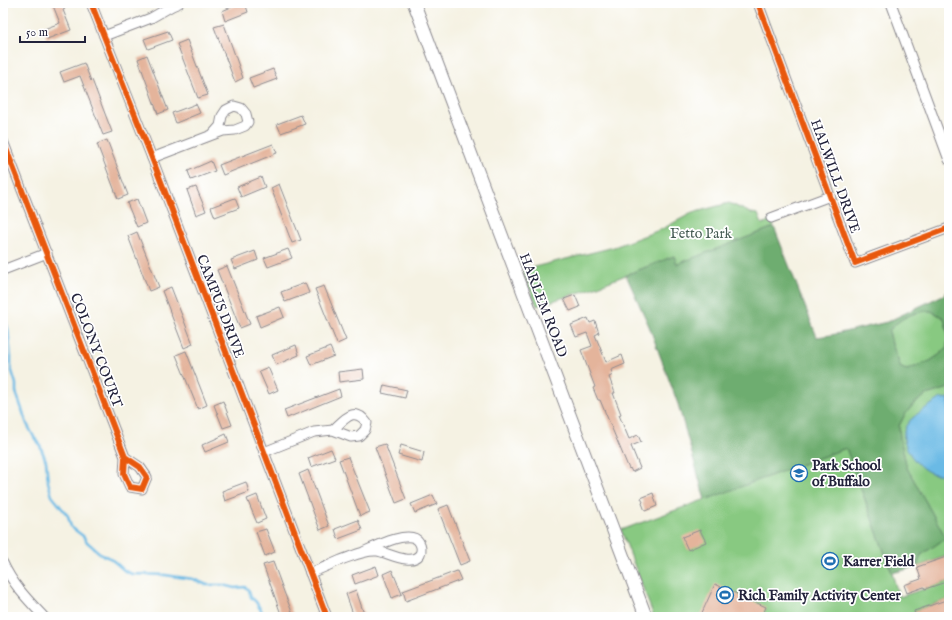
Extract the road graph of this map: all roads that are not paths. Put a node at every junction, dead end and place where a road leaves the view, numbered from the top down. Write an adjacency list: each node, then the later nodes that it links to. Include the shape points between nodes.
1 (91, 3): 6 (street, CAMPUS DRIVE)
2 (414, 3): 24 (main road, HARLEM ROAD)
3 (758, 3): 11 (street, HALWILL DRIVE)
4 (890, 3): 10 (street)
5 (175, 4): 6 (street, via 151,18)
6 (104, 36): 9 (street, CAMPUS DRIVE)
7 (212, 135): 9 (street)
8 (3, 141): 14 (street, COLONY COURT)
9 (152, 158): 17 (street, CAMPUS DRIVE)
10 (949, 160)
11 (830, 196): 12 (street); 13 (street, HALWILL DRIVE, via 855,263)
12 (771, 218)
13 (949, 228)
14 (47, 253): 15 (street); 18 (street, COLONY COURT)
15 (3, 270)
16 (333, 430): 17 (street, via 314,432)
17 (264, 452): 21 (street, CAMPUS DRIVE)
18 (125, 457)
19 (363, 552): 19 (street, via 377,551 410,559 420,554 421,548 417,539 404,537); 21 (street)
20 (3, 563): 22 (street, via 25,598)
21 (310, 573): 23 (street, CAMPUS DRIVE)
22 (44, 617)
23 (327, 617)
24 (646, 617)

